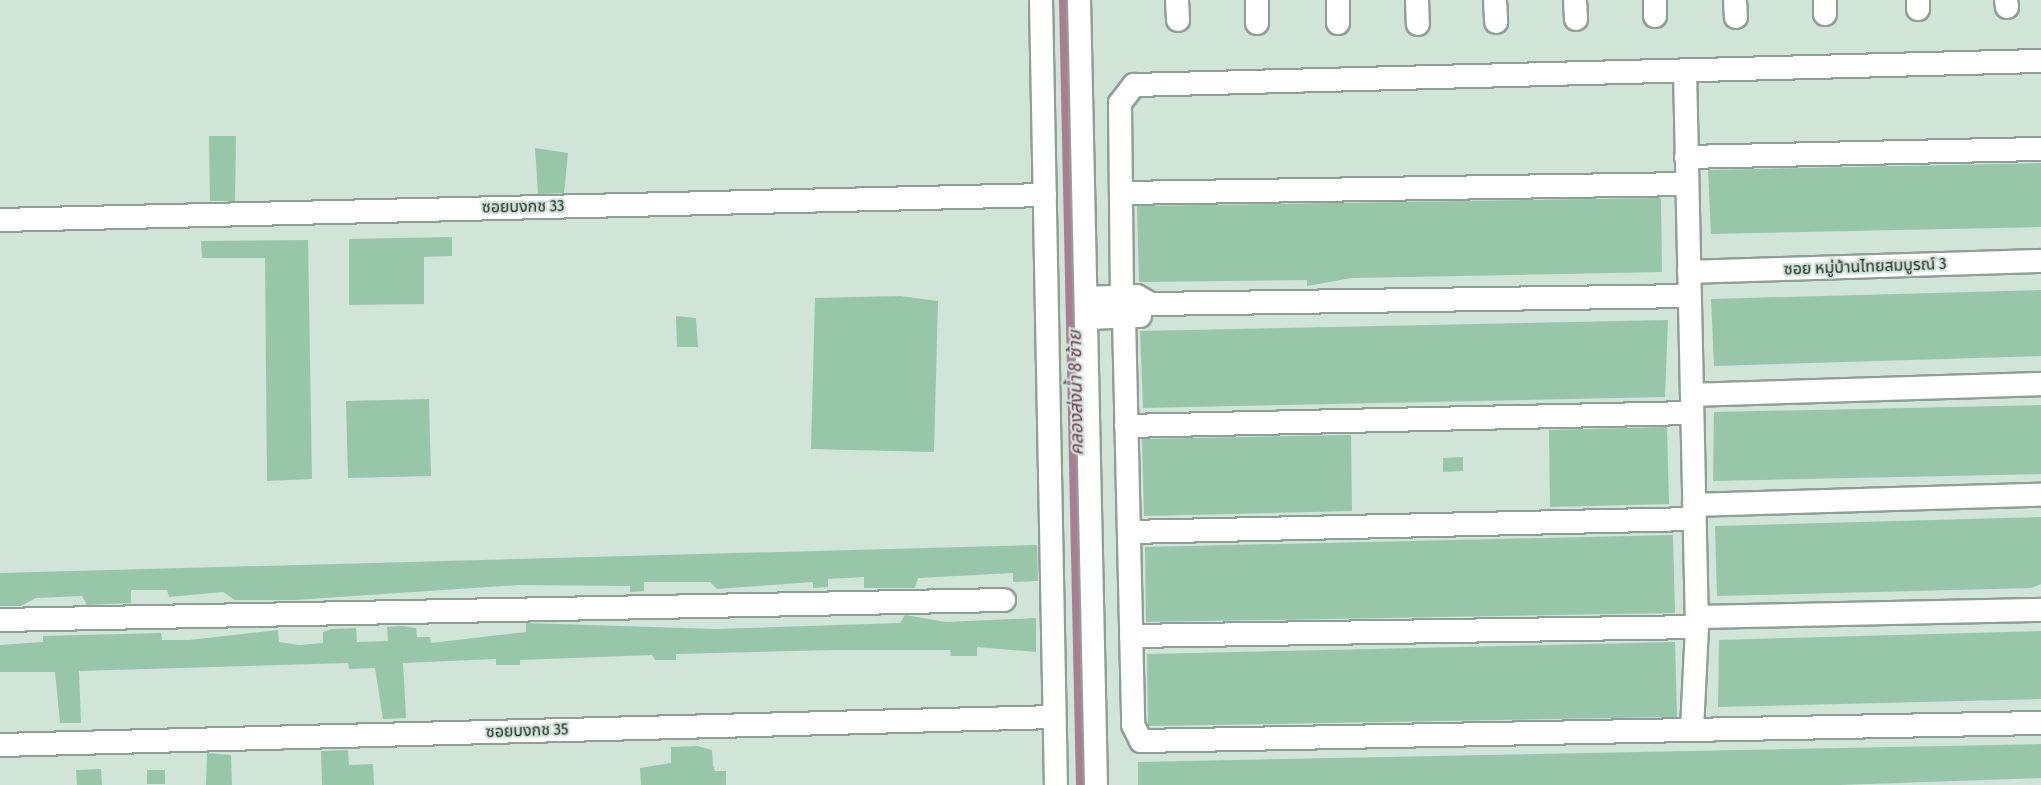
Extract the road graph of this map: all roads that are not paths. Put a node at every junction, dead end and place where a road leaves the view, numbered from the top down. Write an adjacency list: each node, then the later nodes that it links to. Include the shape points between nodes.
1 (1041, 0): 15 (street)
2 (1079, 0): 21 (street)
3 (1257, 0): 6 (street)
4 (1338, 0): 7 (street)
5 (1417, 0): 8 (street)
6 (1257, 23)
7 (1338, 23)
8 (1418, 24)
9 (2041, 61): 10 (street)
10 (1685, 70): 12 (street); 14 (street, via 1134,85 1120,103)
11 (2041, 149): 12 (street)
12 (1686, 157): 13 (street)
13 (1687, 184): 14 (street); 18 (street)
14 (1122, 193): 20 (street)
15 (1045, 195): 16 (street, ซอยบงกช 33); 33 (street)
16 (0, 220)
17 (2041, 261): 18 (street, ซอย หมู่บ้านไทยสมบูรณ์ 3)
18 (1689, 272): 19 (street)
19 (1689, 296): 20 (street, via 1151,304 1137,296); 23 (street)
20 (1123, 307): 21 (street); 24 (street)
21 (1086, 308): 38 (street)
22 (2041, 384): 23 (street)
23 (1692, 404): 24 (street); 26 (street)
24 (1126, 426): 27 (street)
25 (2041, 495): 26 (street)
26 (1694, 512): 27 (street); 31 (street)
27 (1129, 532): 32 (street)
28 (1004, 600): 30 (street)
29 (2041, 610): 31 (street)
30 (0, 620)
31 (1697, 622): 32 (street); 35 (street)
32 (1131, 636): 35 (street, via 1133,725 1140,741)
33 (1053, 717): 36 (street, ซอยบงกช 35); 37 (street)
34 (2041, 723): 35 (street)
35 (1692, 729)
36 (0, 745)
37 (1056, 785)
38 (1096, 785)

